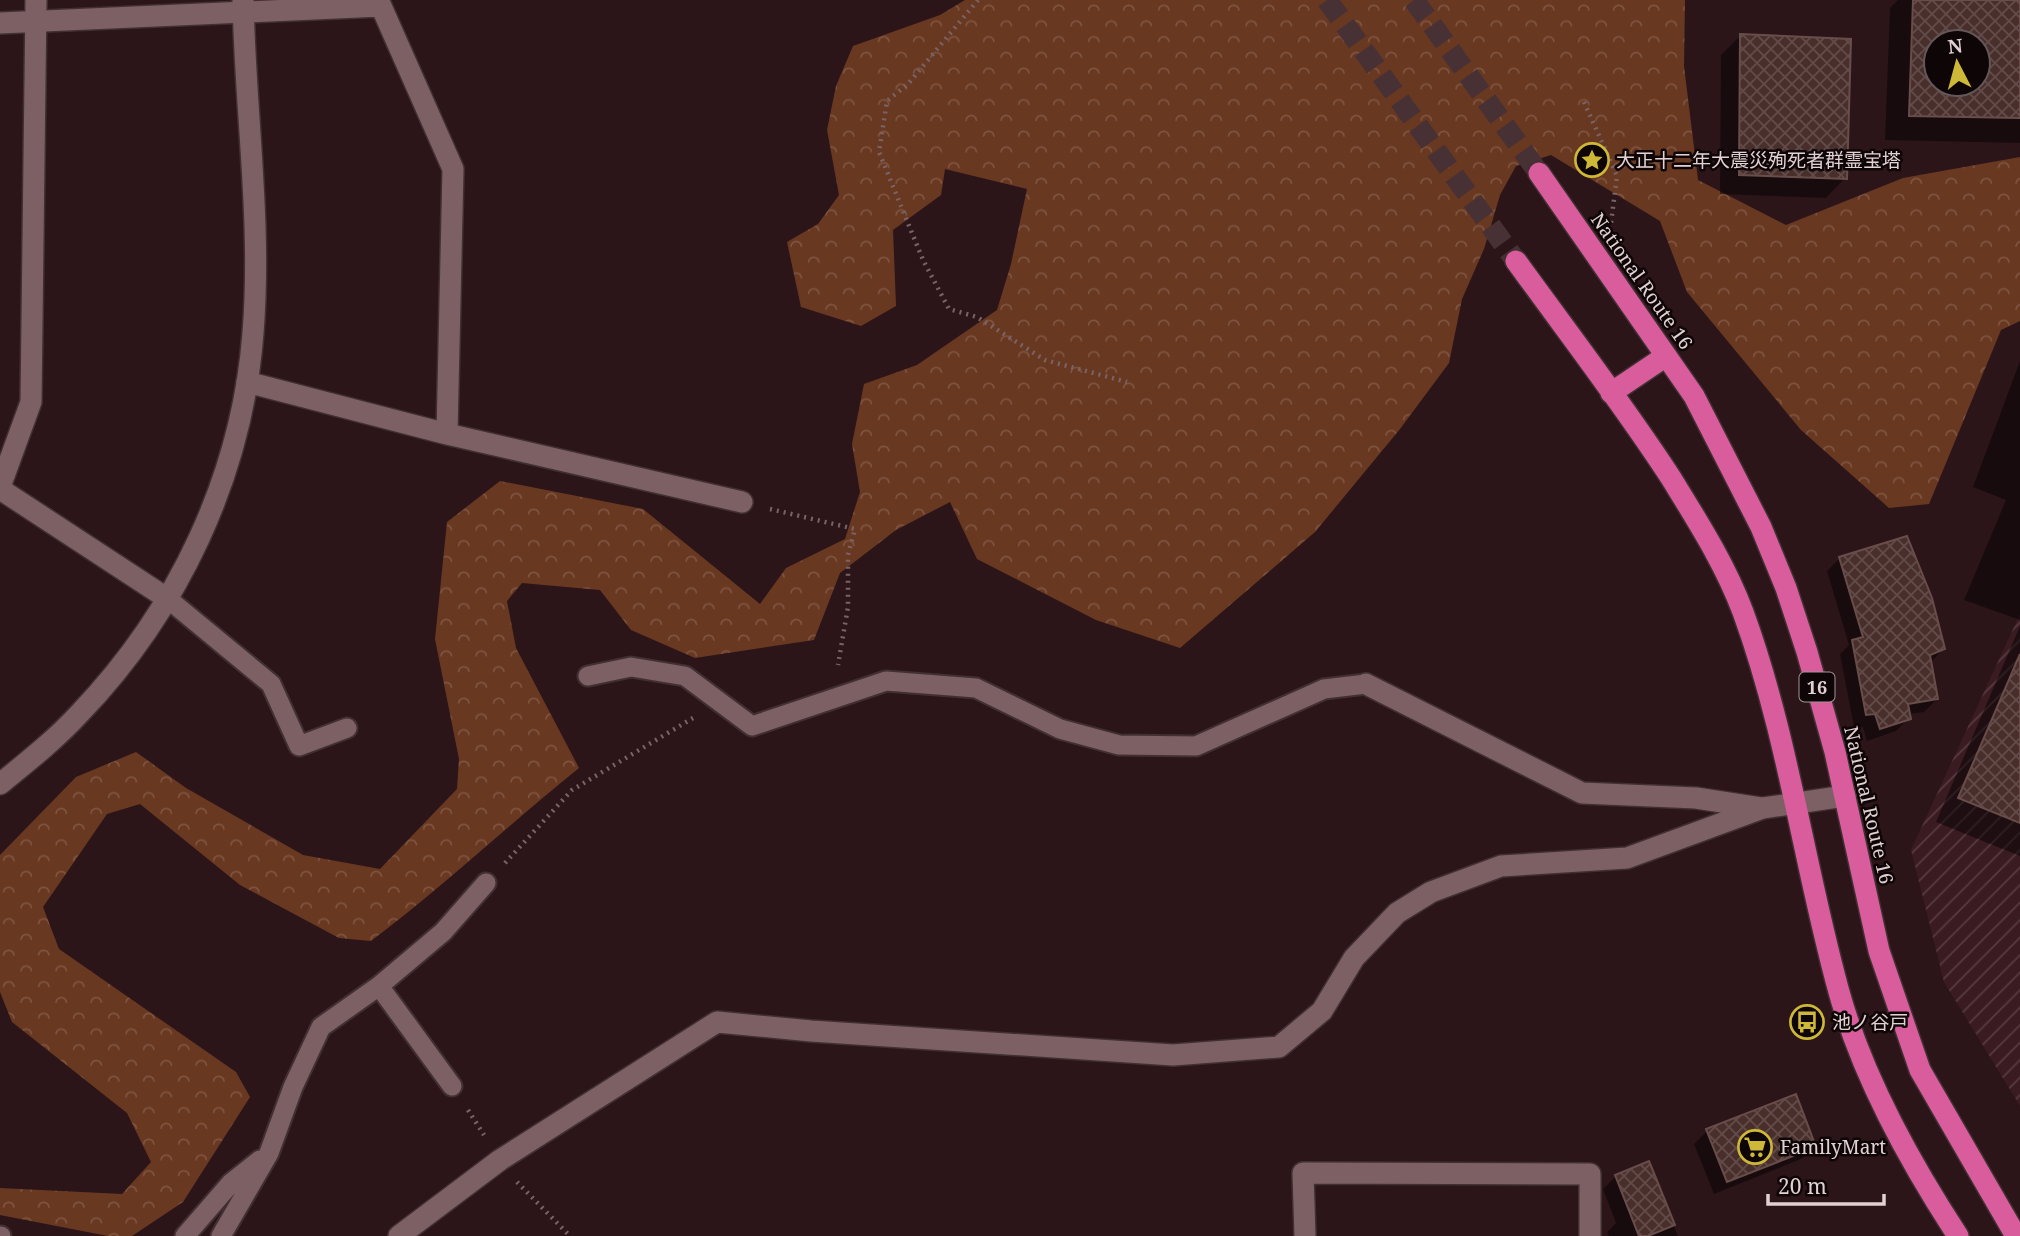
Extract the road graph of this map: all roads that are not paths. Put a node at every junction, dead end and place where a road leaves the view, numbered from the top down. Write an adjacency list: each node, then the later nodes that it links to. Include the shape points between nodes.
1 (244, 7): 2 (street); 7 (street, via 255,273); 9 (street, via 381,6 453,169)
2 (36, 11): 3 (street); 10 (street, via 31,402)
3 (0, 23)
4 (1539, 173): 6 (highway, National Route 16 / 16)
5 (1516, 261): 8 (highway, 16)
6 (1666, 356): 8 (highway); 17 (highway, National Route 16 / 16, via 1694,396 1761,527 1786,588)
7 (247, 382): 9 (street); 12 (street, via 217,495)
8 (1611, 393): 18 (highway, 16, via 1713,544 1737,598 1760,663)
9 (447, 434): 11 (street)
10 (0, 488): 12 (street)
11 (742, 502)
12 (168, 599): 15 (lane, via 271,684 299,746); 16 (street, via 139,644 78,716)
13 (588, 676): 14 (lane, via 631,667 684,676 752,726 886,681 976,688 1060,729 1119,745 1196,746 1324,690)
14 (1366, 684): 19 (street, via 1582,793)
15 (347, 728)
16 (0, 784)
17 (1845, 796): 18 (street); 30 (highway, National Route 16 / 16, via 1879,951 1920,1070)
18 (1794, 805): 19 (street); 29 (highway, 16, via 1839,994 1874,1086)
19 (1763, 808): 26 (street, via 1627,858 1501,866 1431,892 1397,914 1354,958 1322,1011 1279,1047 1173,1055 717,1022 500,1160)
20 (486, 883): 21 (lane, via 443,932)
21 (379, 986): 22 (lane); 23 (lane, via 321,1027)
22 (452, 1086)
23 (268, 1153): 24 (lane, via 231,1183); 25 (lane)
24 (185, 1236)
25 (221, 1236)
26 (399, 1236)
27 (1305, 1236): 28 (street, via 1303,1173 1590,1174)
28 (1590, 1236)
29 (1958, 1236)
30 (2016, 1236)

